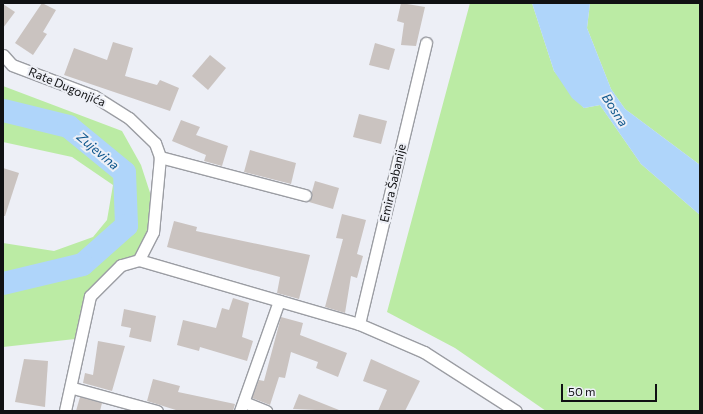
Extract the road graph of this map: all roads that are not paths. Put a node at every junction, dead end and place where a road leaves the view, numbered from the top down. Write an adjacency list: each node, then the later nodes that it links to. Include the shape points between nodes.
1 (426, 43): 7 (street, Emira Šabanije)
2 (3, 55): 3 (street, Rate Dugonjića, via 12,65 94,96 129,118 155,144)
3 (160, 157): 4 (street); 5 (street, via 153,232)
4 (305, 195)
5 (139, 260): 6 (street); 8 (street, via 121,265 90,296)
6 (279, 301): 7 (street); 9 (street)
7 (358, 324): 13 (street, via 424,352)
8 (73, 388): 10 (street); 11 (street)
9 (242, 406): 12 (street)
10 (65, 411)
11 (157, 411)
12 (266, 411)
13 (516, 411)

